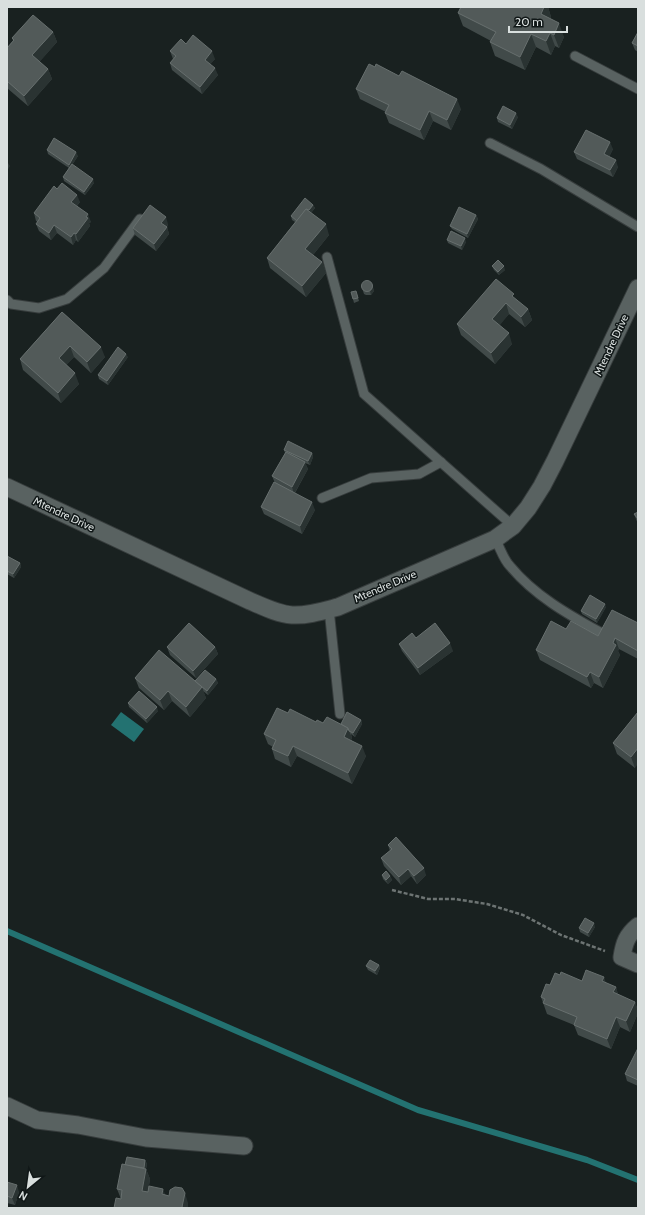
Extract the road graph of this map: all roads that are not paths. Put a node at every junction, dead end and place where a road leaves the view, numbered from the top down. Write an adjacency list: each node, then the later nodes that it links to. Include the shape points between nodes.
1 (575, 56): 2 (lane)
2 (638, 89)
3 (490, 143): 5 (lane, via 541,169)
4 (143, 214): 8 (lane, via 104,268 67,299 39,308 11,304)
5 (638, 227)
6 (327, 257): 9 (lane, via 364,394)
7 (638, 288): 12 (street, Mtendre Drive, via 555,461 528,508)
8 (7, 300)
9 (441, 462): 11 (lane, via 419,474 371,478); 12 (lane)
10 (7, 486): 14 (street, Mtendre Drive, via 273,610 292,615)
11 (322, 498)
12 (512, 526): 13 (street, Mtendre Drive)
13 (495, 539): 14 (street, Mtendre Drive); 15 (lane, via 509,565 534,590 571,616)
14 (329, 609): 16 (lane)
15 (600, 632)
16 (340, 714)
17 (638, 926): 18 (street, via 624,943 622,957)
18 (638, 964)
19 (7, 1106): 20 (street, via 37,1120 146,1138)
20 (244, 1146)

